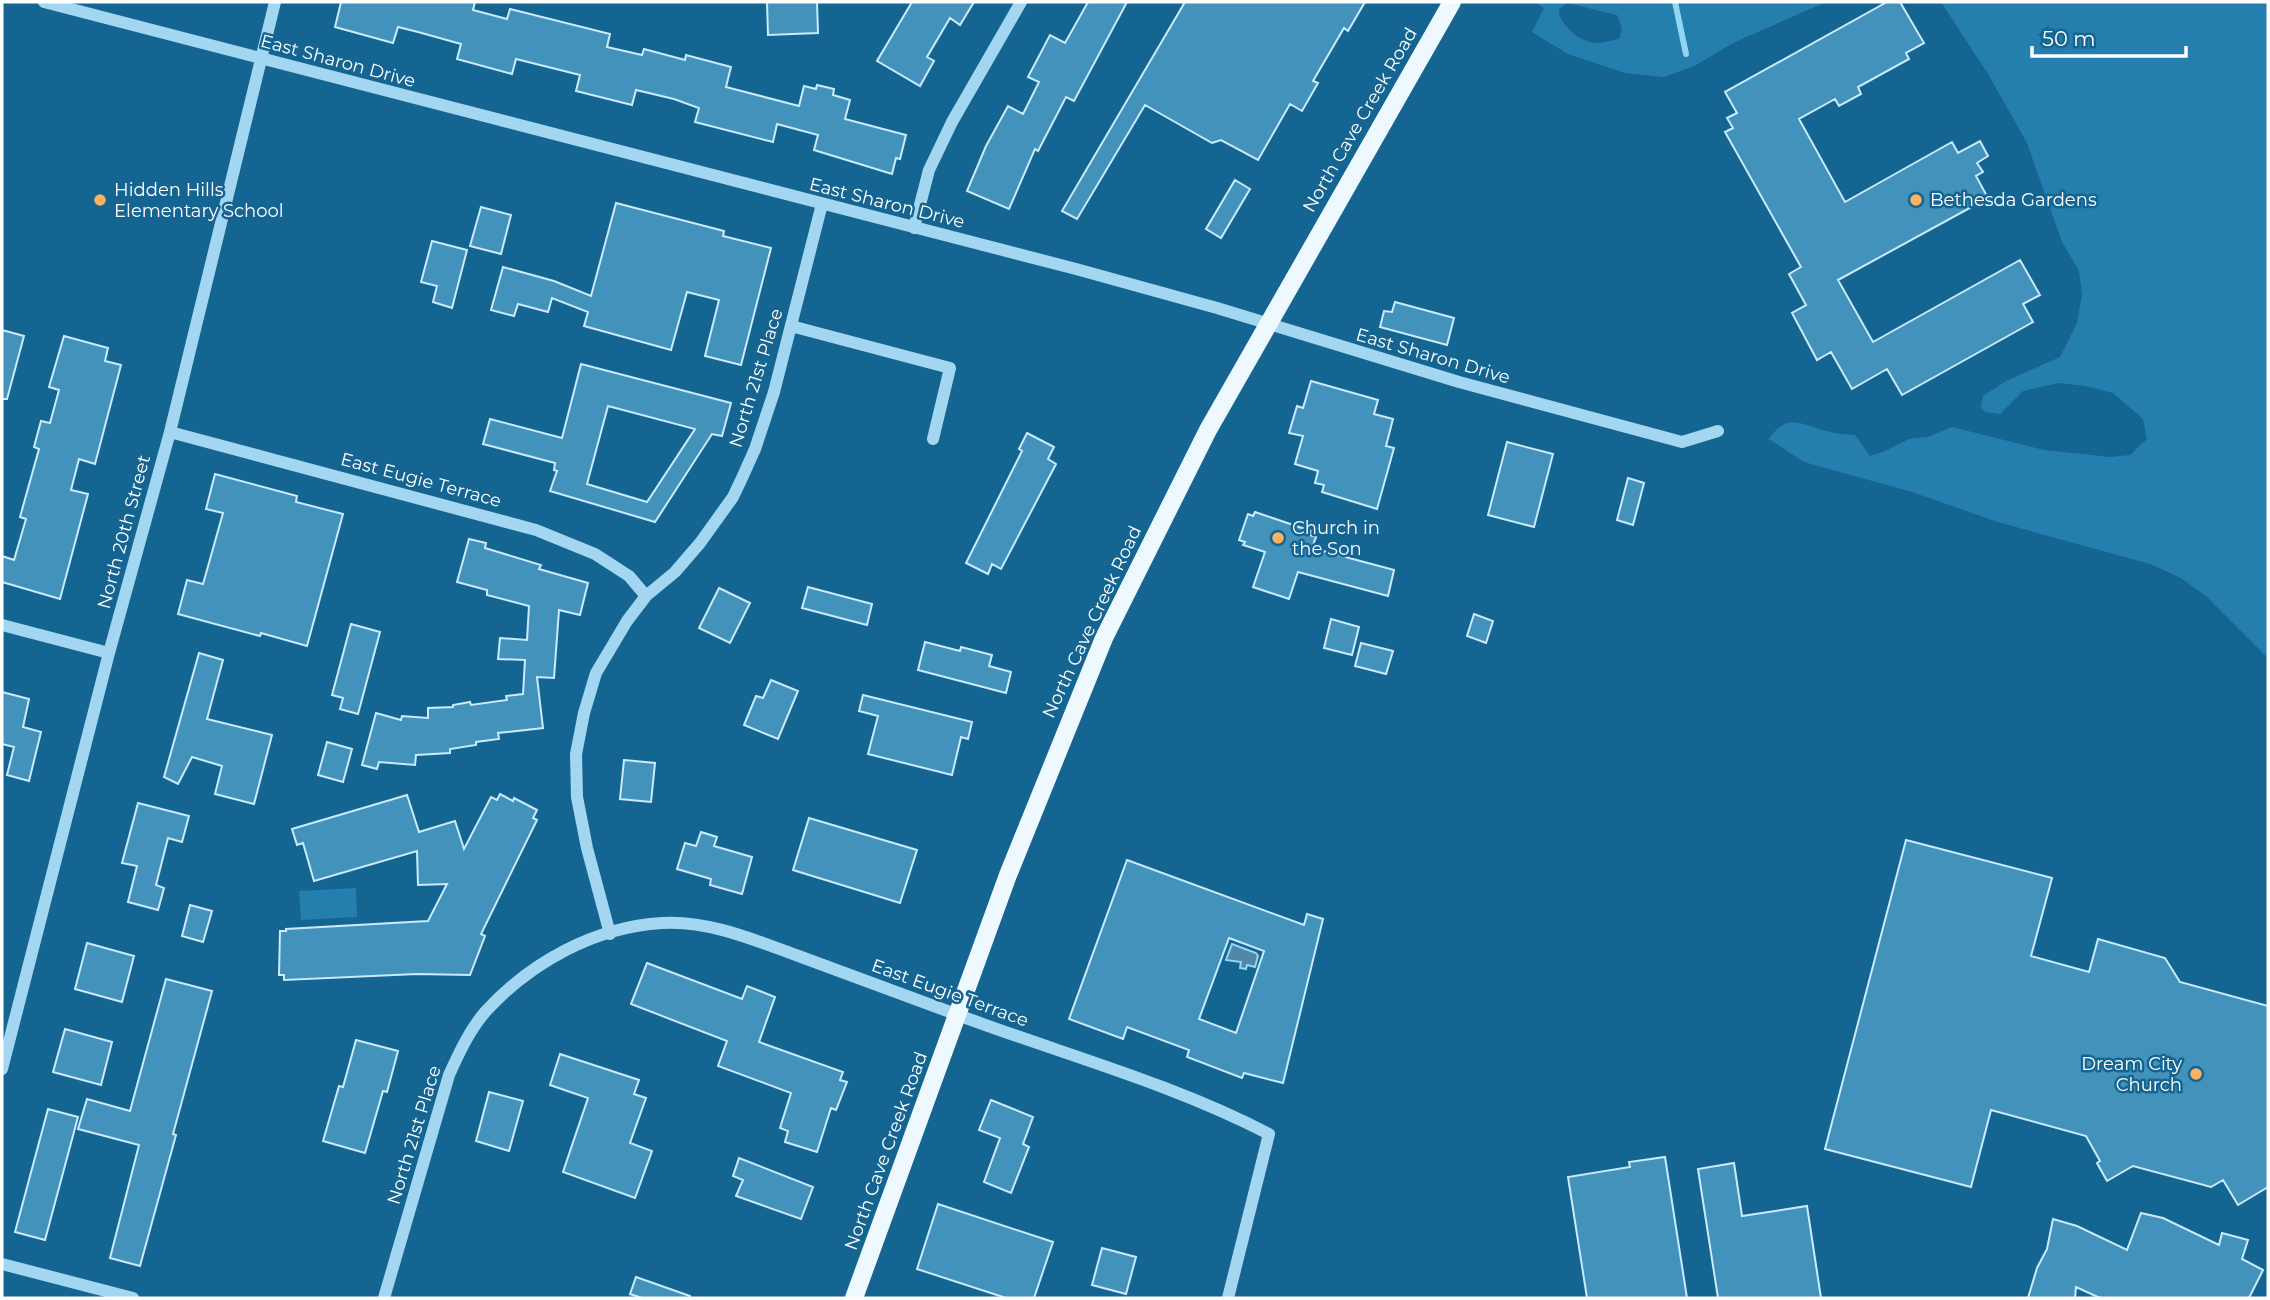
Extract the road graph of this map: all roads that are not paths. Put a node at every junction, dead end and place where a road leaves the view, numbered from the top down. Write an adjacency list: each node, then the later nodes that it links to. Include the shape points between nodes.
1 (44, 2): 5 (street, East Sharon Drive)
2 (275, 2): 5 (street, North 20th Street)
3 (1021, 2): 7 (street, via 929,170)
4 (1452, 2): 8 (main road, North Cave Creek Road)
5 (260, 59): 6 (street, East Sharon Drive); 11 (street, North 20th Street)
6 (822, 204): 7 (street, East Sharon Drive); 9 (street, North 21st Place)
7 (914, 228): 8 (street, East Sharon Drive)
8 (1268, 325): 10 (street, East Sharon Drive, via 1682,442); 17 (main road, North Cave Creek Road, via 1208,430 1104,638 1008,875)
9 (791, 326): 12 (street, via 950,368); 13 (street, North 21st Place, via 755,449 733,497 700,544)
10 (1718, 431)
11 (170, 432): 13 (street, East Eugie Terrace, via 536,530 595,554 629,576); 15 (street, North 20th Street)
12 (933, 439)
13 (646, 596): 16 (street, North 21st Place, via 596,673 576,754 582,822)
14 (2, 625): 15 (street)
15 (109, 653): 18 (street, North 20th Street)
16 (611, 934): 17 (street, East Eugie Terrace, via 662,923 702,925); 22 (street, North 21st Place, via 560,952 513,985 485,1012 466,1041 449,1075)
17 (958, 1015): 23 (main road, North Cave Creek Road); 24 (street, East Eugie Terrace, via 1227,1112 1269,1134)
18 (8, 1020): 19 (street, North 20th Street)
19 (2, 1069)
20 (2, 1264): 21 (street)
21 (133, 1298)
22 (384, 1298)
23 (854, 1298)
24 (1228, 1298)

